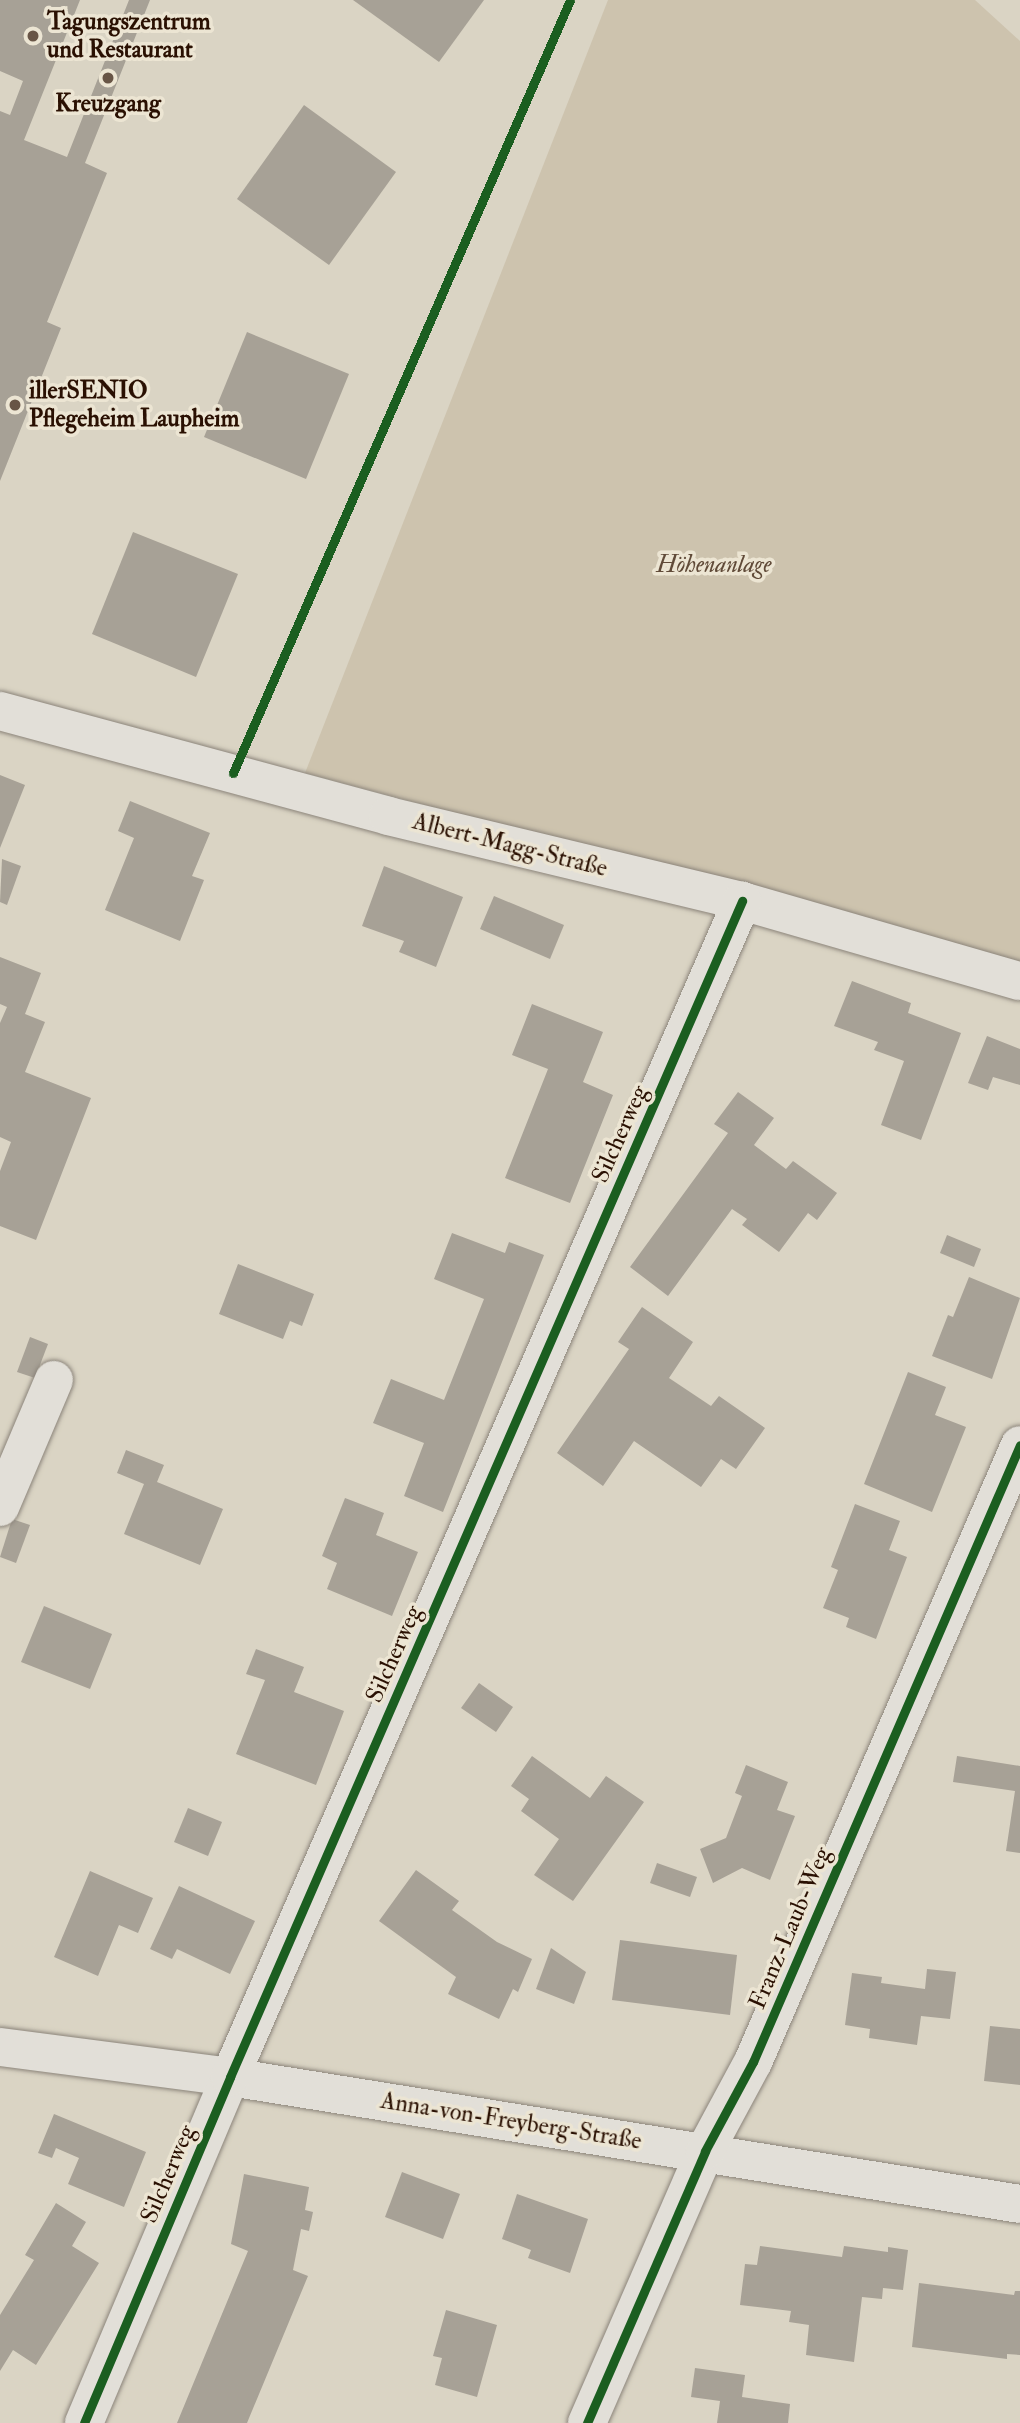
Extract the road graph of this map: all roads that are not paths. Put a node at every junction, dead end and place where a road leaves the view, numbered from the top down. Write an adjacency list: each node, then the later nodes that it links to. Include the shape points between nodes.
1 (0, 711): 2 (street, Albert-Magg-Straße, via 388,816)
2 (742, 901): 3 (street, Albert-Magg-Straße); 8 (street, Silcherweg)
3 (1020, 981)
4 (54, 1380): 6 (street)
5 (1020, 1445): 9 (street, Franz-Laub-Weg, via 753,2062)
6 (0, 1507)
7 (0, 2047): 8 (street, Anna-von-Freyberg-Straße)
8 (230, 2077): 9 (street, Anna-von-Freyberg-Straße); 11 (street, Silcherweg)
9 (705, 2151): 10 (street, Anna-von-Freyberg-Straße); 12 (street, Franz-Laub-Weg)
10 (1020, 2204)
11 (83, 2423)
12 (587, 2423)

